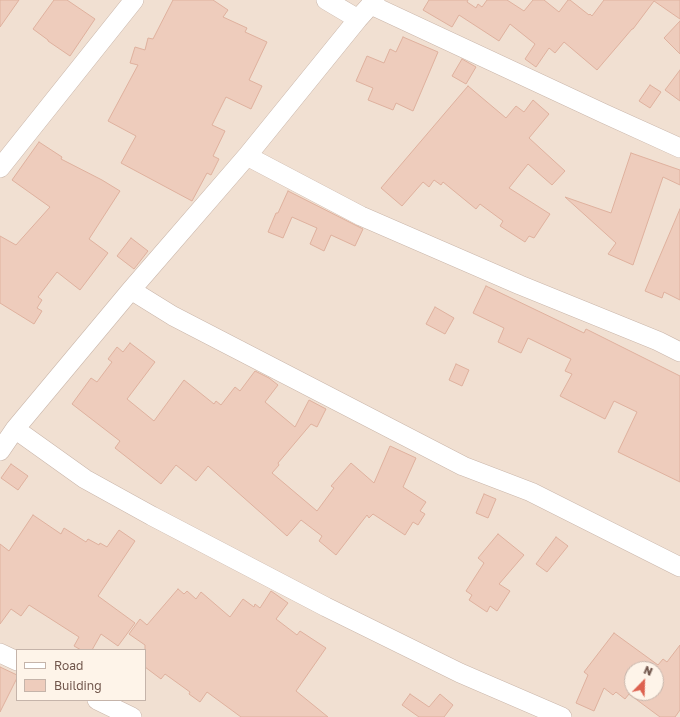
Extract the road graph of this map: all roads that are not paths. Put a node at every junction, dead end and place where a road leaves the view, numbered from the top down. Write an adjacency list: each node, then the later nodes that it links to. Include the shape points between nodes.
1 (134, 0): 6 (street)
2 (326, 0): 3 (street)
3 (368, 8): 4 (street); 5 (street)
4 (680, 148)
5 (247, 156): 7 (street); 8 (street, via 361,216)
6 (0, 168)
7 (131, 290): 9 (street); 11 (street, via 173,316 463,466 531,492)
8 (680, 352)
9 (15, 429): 10 (street); 16 (street, via 85,480 152,516 326,607 460,673)
10 (0, 451)
11 (680, 567)
12 (0, 653): 13 (street)
13 (16, 661)
14 (99, 701): 15 (street)
15 (132, 717)
16 (562, 717)

